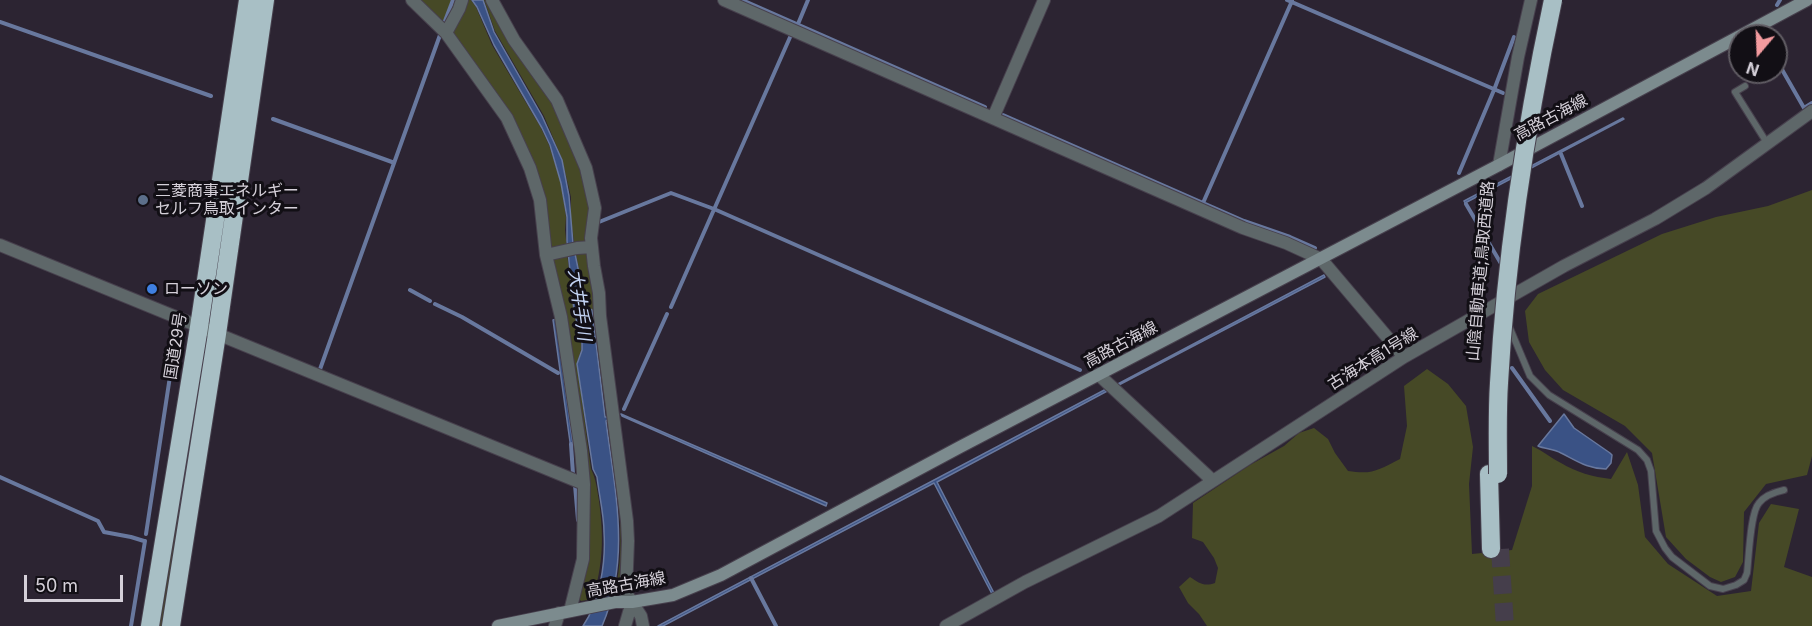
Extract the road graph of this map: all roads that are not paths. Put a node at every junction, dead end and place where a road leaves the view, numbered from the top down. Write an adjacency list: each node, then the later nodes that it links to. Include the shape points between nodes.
1 (248, 0): 25 (highway, 国道29号)
2 (265, 0): 26 (highway)
3 (412, 0): 13 (street)
4 (462, 0): 13 (street)
5 (492, 0): 21 (street, via 514,40 556,100 574,137 595,208)
6 (724, 0): 17 (street)
7 (1044, 0): 17 (street)
8 (1531, 0): 19 (street)
9 (1543, 0): 29 (highway, 山陰自動車道;鳥取西道路, via 1506,196 1490,384)
10 (1553, 0): 29 (highway, 山陰自動車道;鳥取西道路, bridge, via 1517,197)
11 (1807, 0): 12 (main road, 高路古海線)
12 (1762, 24)
13 (446, 33): 22 (street, via 507,118 530,168 540,200)
14 (1728, 42): 19 (main road, 高路古海線)
15 (1745, 86): 18 (lane, via 1735,92)
16 (1812, 111): 18 (street, 古海本高1号線)
17 (993, 118): 23 (street)
18 (1767, 143): 24 (street, 古海本高1号線, via 1655,219)
19 (1499, 165): 23 (main road, 高路古海線)
20 (0, 245): 25 (street)
21 (592, 247): 22 (street); 34 (street, via 627,521 626,593)
22 (546, 255): 31 (street, via 561,317)
23 (1321, 259): 27 (street); 28 (main road, 高路古海線)
24 (1501, 303): 27 (street, 古海本高1号線); 32 (lane, via 1530,376 1549,395 1638,450 1647,460 1656,531 1672,557 1710,586 1723,589 1744,580 1758,504)
25 (199, 327): 26 (street); 37 (highway, 国道29号)
26 (217, 334): 31 (street); 38 (highway)
27 (1404, 357): 30 (street, 古海本高1号線)
28 (1099, 375): 30 (street); 34 (main road, 高路古海線, via 722,575 672,594)
29 (1493, 474): 33 (highway, 山陰自動車道;鳥取西道路)
30 (1213, 481): 36 (street, 古海本高1号線, via 1159,516 1025,582)
31 (584, 484): 35 (street, via 583,559)
32 (1784, 490)
33 (1495, 549)
34 (632, 602): 35 (main road, 高路古海線); 41 (street); 42 (street)
35 (570, 611): 39 (main road, 高路古海線); 40 (street)
36 (950, 625)
37 (150, 626)
38 (171, 626)
39 (498, 626)
40 (555, 626)
41 (625, 626)
42 (643, 626)

